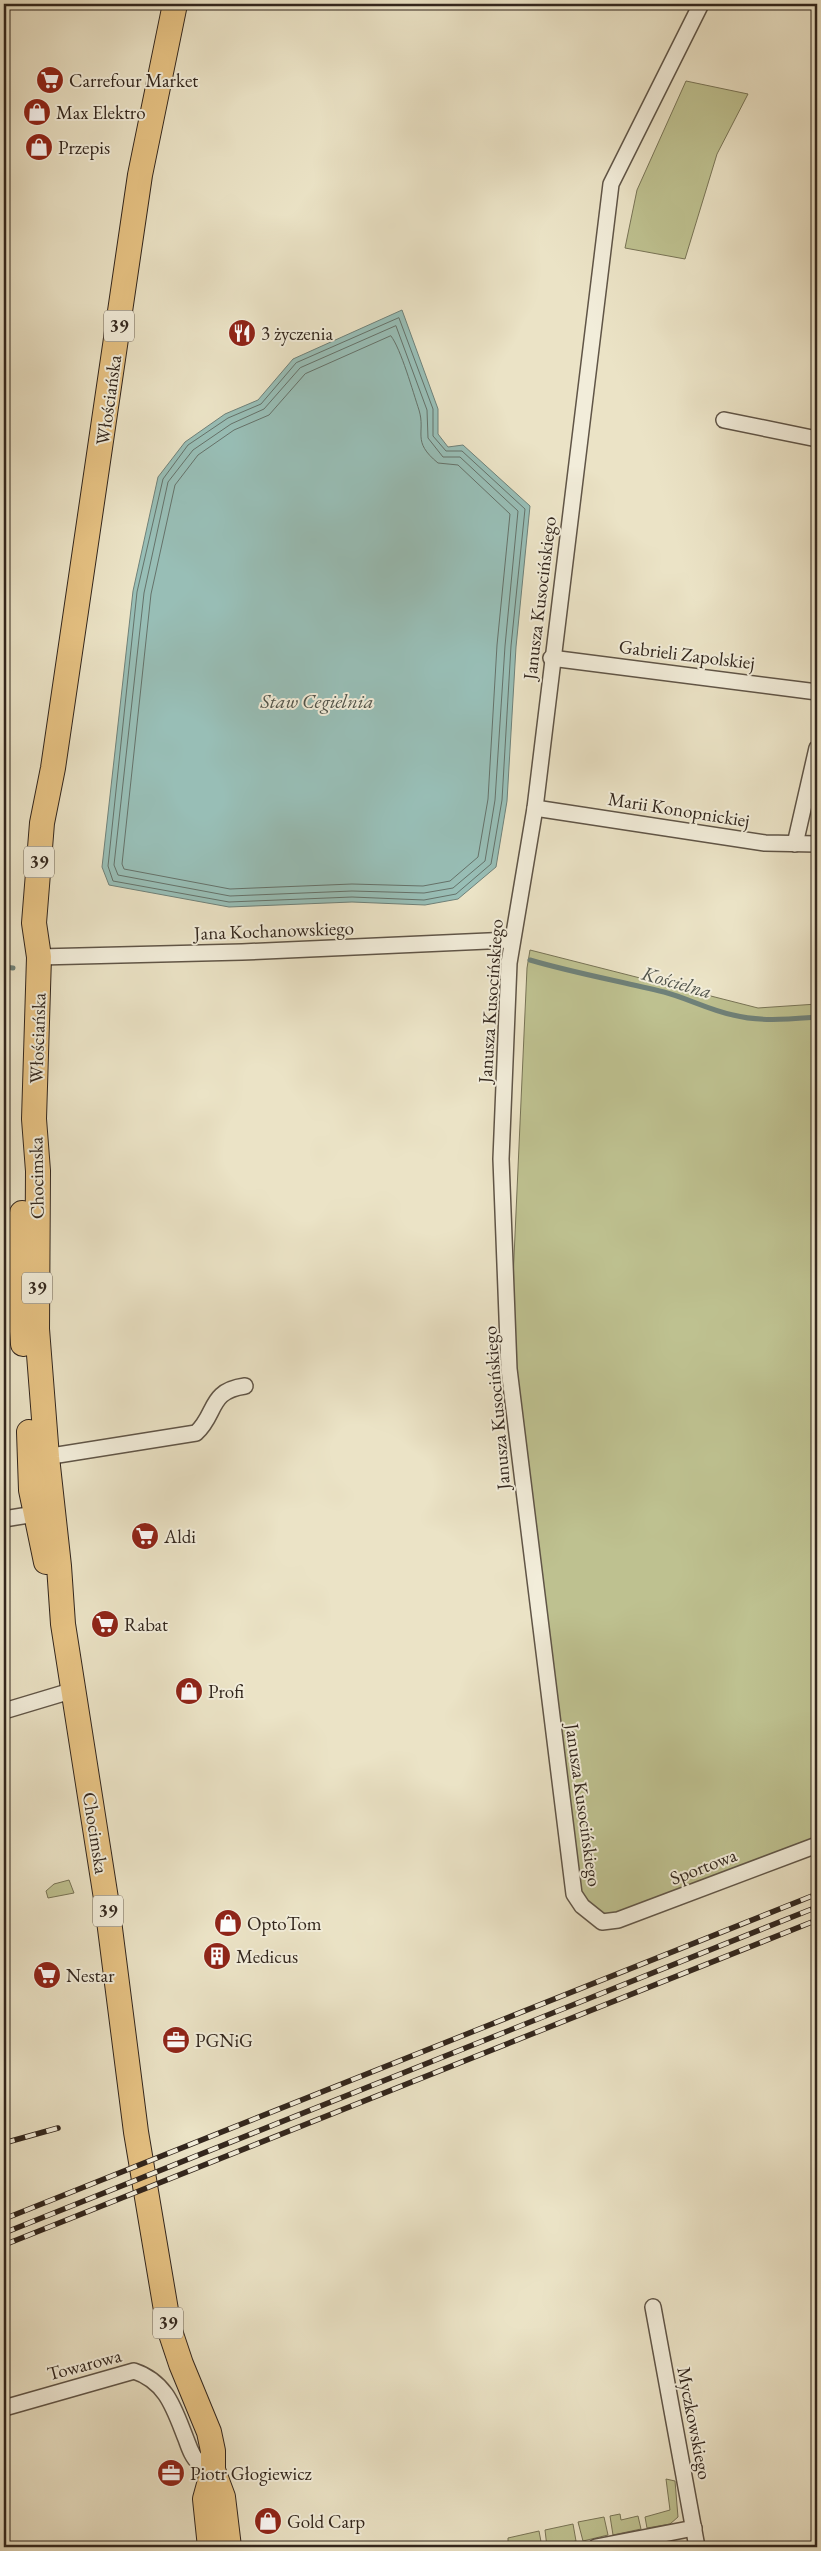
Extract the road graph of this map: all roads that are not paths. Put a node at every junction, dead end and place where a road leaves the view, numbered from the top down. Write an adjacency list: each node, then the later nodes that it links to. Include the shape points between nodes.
1 (175, 4): 12 (main road, Włościańska / 39, via 140,175 53,768 55,826 49,923)
2 (701, 4): 5 (street, Janusza Kusocińskiego, via 611,184)
3 (724, 420): 4 (street)
4 (817, 439)
5 (551, 658): 6 (street, Gabrieli Zapolskiej); 8 (street, Janusza Kusocińskiego)
6 (817, 692)
7 (817, 748): 9 (street)
8 (534, 808): 9 (street, Marii Konopnickiej, via 766,843); 11 (street, Janusza Kusocińskiego)
9 (796, 844): 10 (street, Marii Konopnickiej)
10 (817, 844)
11 (511, 940): 12 (street, Jana Kochanowskiego); 22 (street, Janusza Kusocińskiego, via 501,1159 510,1369 574,1894 582,1906)
12 (39, 957): 13 (main road, Włościańska / 39)
13 (34, 1120): 15 (main road, Chocimska / 39, via 26,1174 19,1293)
14 (245, 1386): 15 (street, via 230,1388 214,1402 205,1424 196,1433)
15 (38, 1458): 16 (main road, Chocimska / 39); 18 (main road, Chocimska / 39, via 59,1566)
16 (34, 1514): 17 (street); 18 (main road, Chocimska / 39)
17 (4, 1519)
18 (63, 1624): 19 (main road, Chocimska / 39)
19 (74, 1690): 20 (street); 25 (main road, Chocimska / 39, via 107,1906 136,2132 169,2328 180,2364 209,2432)
20 (4, 1711)
21 (817, 1845): 22 (street, Sportowa, via 618,1920)
22 (602, 1922)
23 (653, 2307): 26 (street, Myczkowskiego)
24 (4, 2408): 25 (street, Towarowa, via 134,2371 154,2380 160,2387 192,2453 199,2462)
25 (213, 2470): 27 (main road, 39, via 205,2500); 28 (main road, 39, via 223,2497)
26 (694, 2528): 29 (street); 30 (street, Myczkowskiego)
27 (210, 2547)
28 (229, 2547)
29 (596, 2547)
30 (697, 2547)

